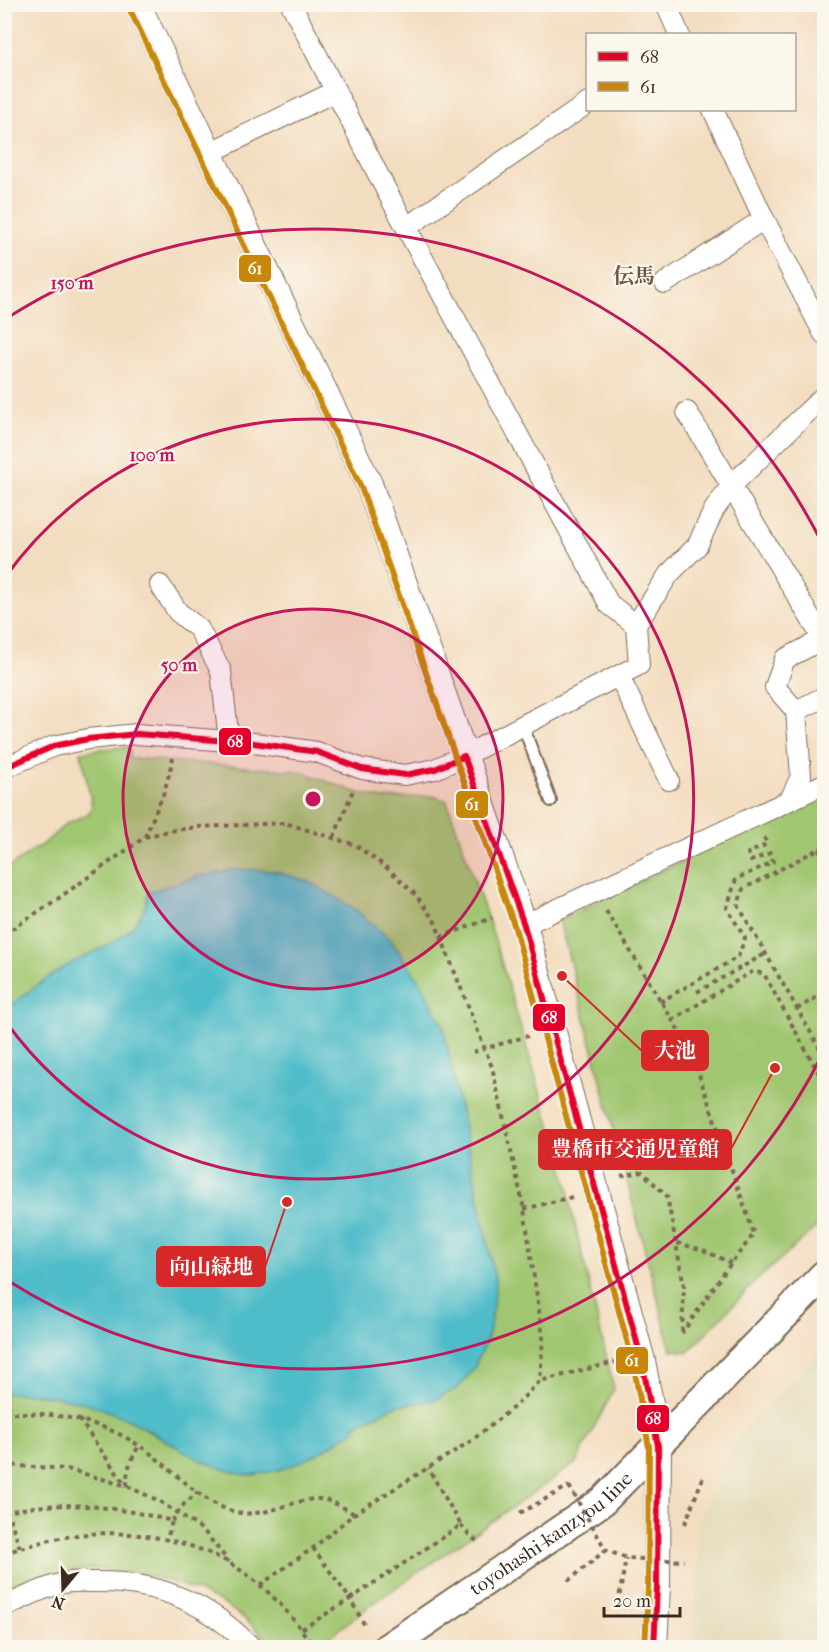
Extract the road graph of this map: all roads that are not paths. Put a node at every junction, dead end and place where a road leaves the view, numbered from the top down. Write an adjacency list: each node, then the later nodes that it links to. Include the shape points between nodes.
1 (137, 4): 8 (street)
2 (291, 4): 5 (street)
3 (666, 4): 4 (street)
4 (679, 33)
5 (336, 91): 8 (street); 10 (street)
6 (586, 104): 10 (street)
7 (713, 111): 9 (street)
8 (209, 153): 23 (street, via 369,484)
9 (764, 219): 11 (street); 12 (street)
10 (407, 228): 17 (street, via 609,604)
11 (665, 283)
12 (825, 334)
13 (825, 396): 15 (street)
14 (687, 412): 15 (street)
15 (731, 486): 17 (street, via 697,546 669,574); 20 (street, via 823,639 785,659 775,687)
16 (160, 585): 22 (street, via 178,612 199,629 221,671)
17 (636, 625): 18 (street, via 639,666)
18 (619, 676): 21 (street); 25 (street)
19 (825, 697): 20 (street)
20 (796, 711): 28 (street, via 801,776)
21 (523, 726): 23 (street); 27 (lane)
22 (229, 741): 23 (street, via 317,752 362,769 405,775); 24 (street, via 137,734 88,739 54,746)
23 (464, 756): 29 (street)
24 (4, 768)
25 (669, 780)
26 (825, 784): 28 (street)
27 (551, 801)
28 (790, 801): 29 (street)
29 (524, 925): 31 (street, via 642,1361)
30 (825, 1275): 31 (main road, toyohashi-kanzyou line)
31 (658, 1446): 34 (main road, toyohashi-kanzyou line, via 603,1501); 35 (street)
32 (4, 1606): 33 (street, via 64,1583 117,1582 171,1592 203,1608)
33 (252, 1647)
34 (387, 1647)
35 (654, 1647)

